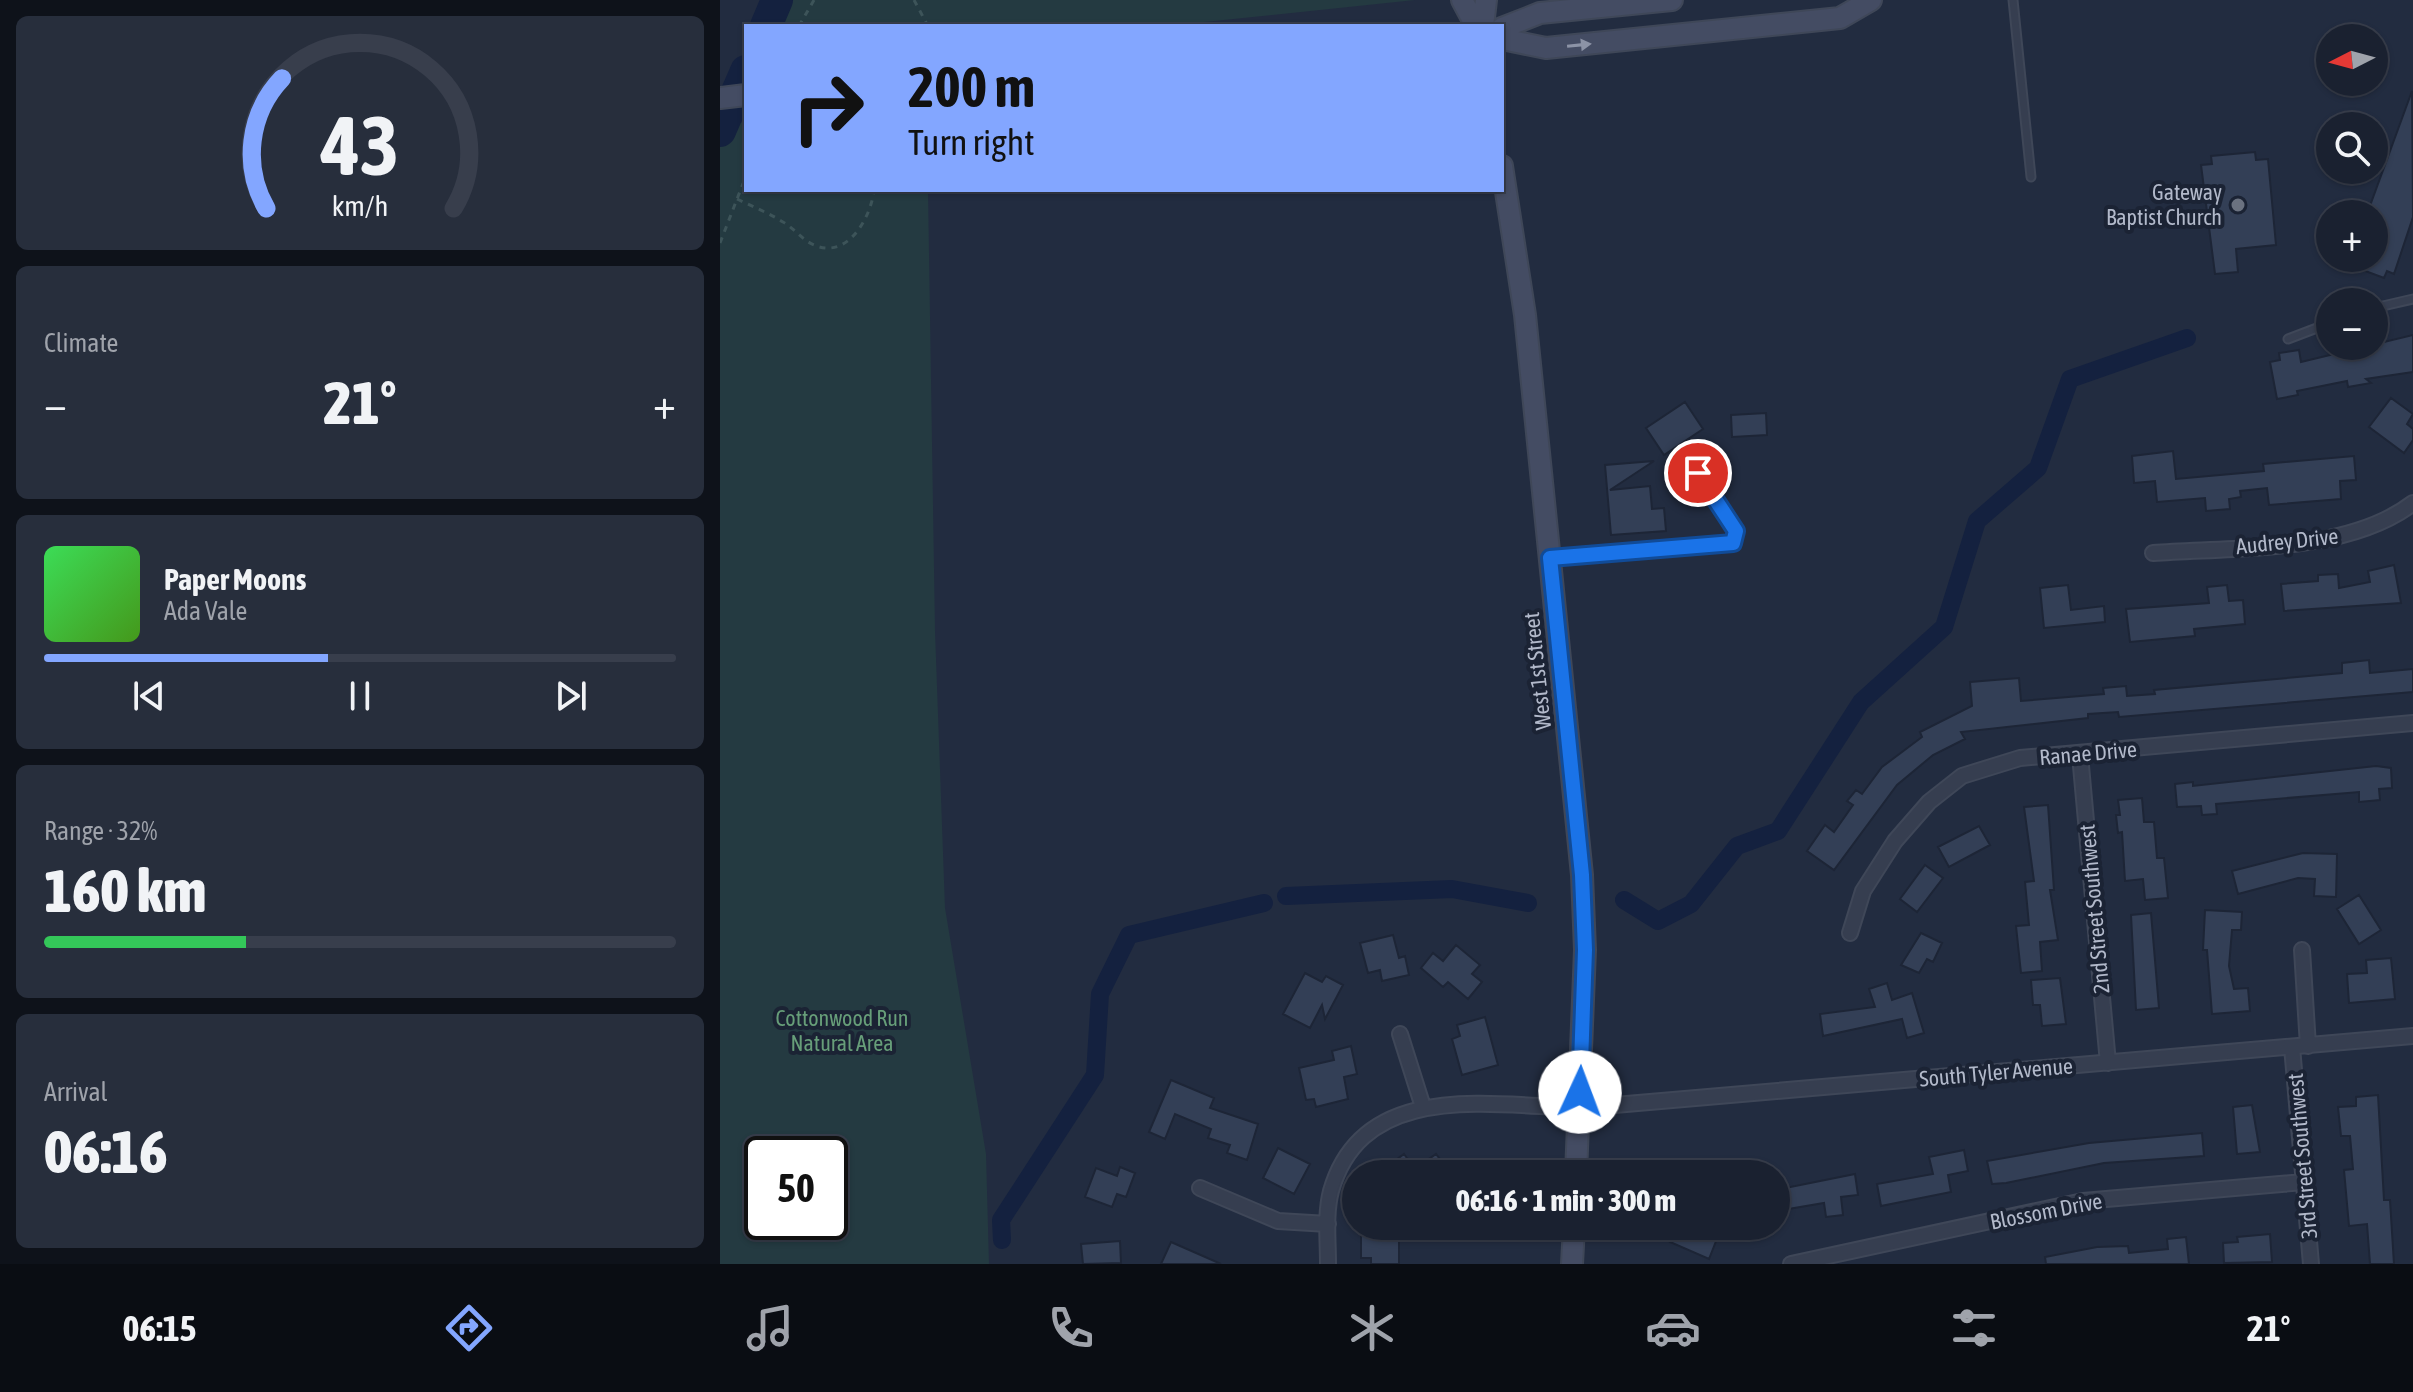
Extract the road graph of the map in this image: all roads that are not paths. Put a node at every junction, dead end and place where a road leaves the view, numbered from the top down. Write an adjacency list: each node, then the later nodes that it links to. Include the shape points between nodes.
1 (1462, 0): 6 (main road)
2 (1486, 0): 7 (main road)
3 (1672, 0): 8 (main road, via 1540,13)
4 (1871, 0): 9 (main road, one-way to 4, via 1546,48 1840,18)
5 (2013, 0): 12 (lane)
6 (1475, 24)
7 (1483, 24)
8 (1504, 27)
9 (1504, 39)
10 (744, 95): 11 (main road)
11 (720, 98)
12 (2031, 177)
13 (1504, 179): 21 (main road, West 1st Street, via 1525,315)
14 (2413, 299): 15 (lane)
15 (2388, 305)
16 (2316, 328): 17 (lane)
17 (2288, 339)
18 (1698, 473): 21 (lane, via 1736,531 1733,543)
19 (2413, 503): 20 (street, Audrey Drive, via 2383,522 2330,539)
20 (2153, 553)
21 (1550, 558): 32 (main road, West 1st Street, via 1582,875)
22 (2413, 723): 23 (street, Ranae Drive)
23 (2080, 755): 24 (street, Ranae Drive, via 2020,758 1945,786 1895,841 1863,891); 30 (street, 2nd Street Southwest)
24 (1850, 933)
25 (2302, 950): 28 (street)
26 (1400, 1034): 31 (street)
27 (2413, 1036): 28 (street, South Tyler Avenue)
28 (2308, 1046): 29 (street, South Tyler Avenue)
29 (2292, 1047): 30 (street, South Tyler Avenue); 34 (street, 3rd Street Southwest)
30 (2108, 1063): 32 (street, South Tyler Avenue)
31 (1423, 1107): 32 (street, South Tyler Avenue, via 1455,1103); 36 (street, South Tyler Avenue, via 1376,1128 1355,1149 1331,1190)
32 (1580, 1108): 33 (main road, West 1st Street)
33 (1577, 1160)
34 (2304, 1182): 40 (street, Blossom Drive, via 2083,1201); 41 (street, 3rd Street Southwest)
35 (1200, 1188): 36 (street, via 1278,1221)
36 (1328, 1224): 38 (street, South Tyler Avenue)
37 (1573, 1240): 39 (main road)
38 (1328, 1264)
39 (1572, 1264)
40 (1791, 1264)
41 (2311, 1264)

